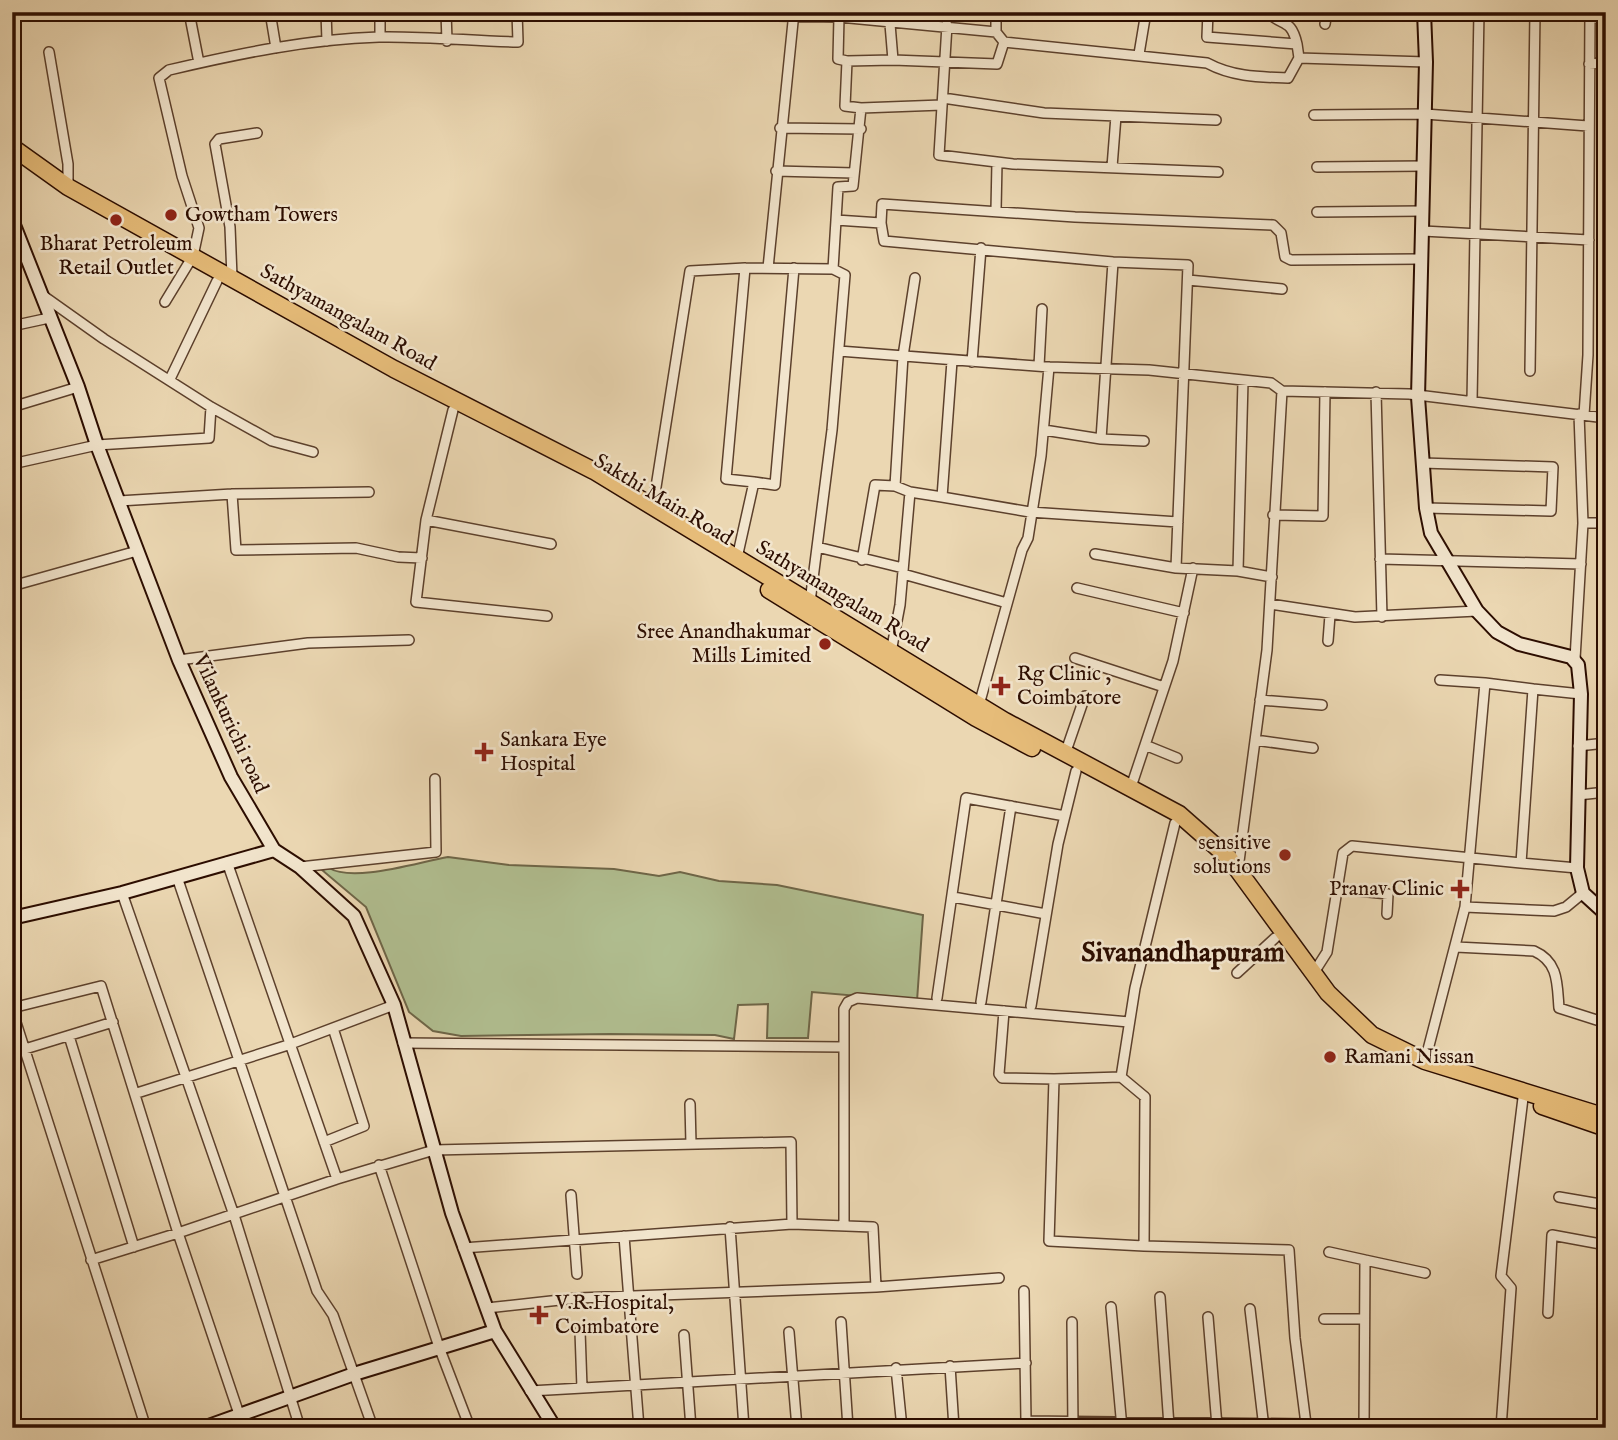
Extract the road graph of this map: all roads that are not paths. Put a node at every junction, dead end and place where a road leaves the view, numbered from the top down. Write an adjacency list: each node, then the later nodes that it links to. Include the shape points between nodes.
1 (189, 12): 41 (street)
2 (270, 12): 33 (street)
3 (326, 12): 29 (street)
4 (380, 12): 28 (street)
5 (446, 12): 30 (street)
6 (517, 12): 30 (street, via 518,42)
7 (551, 12): 16 (street)
8 (996, 12): 27 (street)
9 (1146, 12): 35 (street)
10 (1208, 12): 32 (street, via 1207,37)
11 (1267, 12): 32 (street, via 1293,29)
12 (1326, 12): 25 (street)
13 (1424, 12): 40 (street)
14 (1479, 12): 49 (street)
15 (1535, 12): 51 (street)
16 (577, 13): 17 (street)
17 (622, 13): 18 (street)
18 (665, 13): 19 (street)
19 (724, 14): 20 (street)
20 (794, 14): 22 (street); 53 (street)
21 (1590, 15): 24 (street); 43 (street)
22 (834, 16): 23 (street); 39 (street, via 838,59)
23 (888, 16): 26 (street); 37 (street)
24 (1606, 18)
25 (1325, 24)
26 (947, 25): 27 (street); 38 (street)
27 (996, 32): 31 (street)
28 (380, 37): 29 (street); 30 (street)
29 (327, 41): 33 (street)
30 (447, 41)
31 (1004, 42): 35 (street); 38 (street, via 997,64)
32 (1297, 44): 36 (street)
33 (276, 48): 41 (street)
34 (49, 51): 65 (street)
35 (1139, 54): 36 (street, via 1206,63 1228,74 1288,78)
36 (1299, 58): 40 (street)
37 (893, 60): 38 (street); 39 (street)
38 (945, 60): 44 (street)
39 (847, 61): 45 (street, via 845,106)
40 (1426, 62): 46 (street)
41 (199, 63): 78 (street, via 169,70 159,78 199,228)
42 (1606, 63): 43 (street)
43 (1589, 64): 52 (street)
44 (942, 101): 45 (street); 48 (street); 58 (street, via 939,155)
45 (861, 108): 54 (street)
46 (1425, 114): 47 (street); 49 (street); 59 (street)
47 (1314, 115)
48 (1116, 116): 50 (street); 60 (street)
49 (1477, 117): 51 (street); 73 (street)
50 (1216, 120)
51 (1535, 123): 52 (street); 74 (street)
52 (1588, 126): 75 (street)
53 (780, 128): 54 (street); 62 (street)
54 (860, 129): 64 (street)
55 (257, 133): 85 (street, via 219,139 215,145 230,227)
56 (12, 147): 65 (highway, Sathyamangalam Road)
57 (12, 160): 78 (highway, via 66,197)
58 (997, 162): 60 (street); 66 (street)
59 (1424, 166): 61 (street); 67 (street)
60 (1112, 167): 63 (street)
61 (1317, 167)
62 (776, 171): 64 (street); 81 (street)
63 (1218, 172)
64 (854, 173): 70 (street, via 853,186 838,187)
65 (68, 187): 78 (highway, Sathyamangalam Road)
66 (996, 210): 71 (street, via 882,204); 77 (street, via 1273,225 1281,233 1285,257 1292,260)
67 (1423, 211): 68 (street); 72 (street)
68 (1317, 212)
69 (12, 220): 88 (street, Vilankurichi road)
70 (836, 220): 71 (street); 83 (street)
71 (881, 223): 76 (street, via 884,241)
72 (1423, 231): 73 (street); 77 (street)
73 (1476, 236): 74 (street); 108 (street)
74 (1533, 238): 75 (street); 99 (street)
75 (1589, 240): 112 (street, via 1588,355)
76 (981, 248): 79 (street); 96 (street)
77 (1419, 259): 107 (street)
78 (189, 260): 85 (highway, Sathyamangalam Road); 89 (street)
79 (1113, 262): 86 (street, via 1188,265); 98 (street)
80 (745, 268): 81 (street); 121 (street, via 726,480); 128 (street, via 690,271)
81 (768, 268): 82 (street)
82 (794, 268): 83 (street); 121 (street, via 775,485)
83 (833, 269): 93 (street, via 845,275)
84 (915, 278): 94 (street)
85 (225, 279): 101 (street); 111 (highway, Sakthi Main Road); 128 (highway, Sathyamangalam Road)
86 (1188, 279): 87 (street); 100 (street)
87 (1282, 289)
88 (40, 294): 91 (street, Vilankurichi road); 101 (street)
89 (165, 302)
90 (1042, 309): 97 (street)
91 (49, 318): 92 (street); 103 (street, Vilankurichi road)
92 (12, 326)
93 (839, 351): 94 (street); 137 (street)
94 (903, 356): 95 (street); 122 (street)
95 (952, 361): 96 (street); 126 (street)
96 (972, 362): 97 (street)
97 (1044, 367): 98 (street); 114 (street)
98 (1108, 371): 100 (street); 115 (street)
99 (1530, 371)
100 (1182, 375): 102 (street); 133 (street)
101 (170, 379): 110 (street)
102 (1243, 381): 104 (street, via 1271,383); 149 (street)
103 (78, 387): 109 (street); 117 (street, Vilankurichi road)
104 (1283, 391): 105 (street); 131 (street)
105 (1325, 392): 106 (street); 131 (street, via 1323,516)
106 (1376, 392): 107 (street); 142 (street)
107 (1418, 397): 108 (street); 119 (street)
108 (1472, 401): 112 (street)
109 (12, 407)
110 (211, 407): 117 (street, via 209,438); 118 (street, via 272,441)
111 (453, 410): 132 (street); 175 (highway, Sakthi Main Road, via 638,508)
112 (1581, 414): 113 (street); 134 (street)
113 (1606, 418)
114 (1044, 430): 115 (street); 130 (street)
115 (1101, 439): 116 (street)
116 (1144, 441)
117 (97, 445): 120 (street); 127 (street, Vilankurichi road)
118 (313, 453)
119 (1422, 463): 129 (street); 129 (street, via 1553,467 1551,511)
120 (12, 464)
121 (754, 482): 141 (street)
122 (895, 486): 124 (street); 143 (street, via 875,485)
123 (369, 492): 125 (street)
124 (911, 492): 126 (street); 148 (street)
125 (232, 494): 127 (street); 140 (street, via 236,550 356,548)
126 (942, 497): 130 (street)
127 (120, 501): 138 (street, Vilankurichi road)
128 (653, 506): 141 (highway, Sathyamangalam Road)
129 (1426, 508): 144 (street)
130 (1030, 512): 133 (street); 154 (street, via 1028,538)
131 (1273, 515): 150 (street)
132 (426, 520): 136 (street); 140 (street)
133 (1178, 522): 146 (street)
134 (1583, 523): 135 (street); 145 (street)
135 (1606, 523)
136 (551, 544)
137 (817, 547): 143 (street); 153 (street)
138 (137, 551): 151 (street); 166 (street, Vilankurichi road)
139 (1096, 554): 146 (street)
140 (422, 558): 159 (street, via 416,602)
141 (737, 558): 153 (highway, Sathyamangalam Road)
142 (1380, 559): 144 (street); 160 (street)
143 (862, 560): 148 (street)
144 (1445, 561): 145 (street); 156 (street)
145 (1581, 564): 165 (street)
146 (1176, 568): 147 (street)
147 (1193, 568): 149 (street); 157 (street)
148 (903, 571): 154 (street); 163 (street)
149 (1238, 571): 150 (street)
150 (1272, 577): 155 (street)
151 (12, 586)
152 (1077, 588): 157 (street)
153 (810, 603): 163 (highway, Sathyamangalam Road)
154 (1007, 604): 175 (street)
155 (1270, 604): 158 (street); 173 (street)
156 (1477, 611): 160 (street); 165 (street, via 1497,632 1519,644)
157 (1184, 613): 169 (street)
158 (1330, 615): 160 (street); 162 (street)
159 (547, 616)
160 (1382, 617)
161 (409, 640): 166 (street, via 308,643)
162 (1328, 642)
163 (891, 652): 175 (highway, Sathyamangalam Road)
164 (1075, 659): 169 (street)
165 (1575, 659): 171 (street)
166 (179, 660): 191 (street, Vilankurichi road, via 231,777)
167 (1440, 680): 168 (street)
168 (1485, 683): 170 (street); 192 (street)
169 (1164, 687): 178 (street)
170 (1533, 689): 171 (street); 194 (street)
171 (1581, 694): 179 (street)
172 (1085, 696): 181 (street)
173 (1260, 700): 174 (street); 176 (street)
174 (1322, 705)
175 (986, 714): 181 (highway, Sathyamangalam Road); 183 (highway, Sakthi Main Road)
176 (1255, 740): 180 (street); 197 (street)
177 (1606, 743): 179 (street)
178 (1145, 745): 182 (street); 185 (street)
179 (1578, 746): 187 (street)
180 (1313, 748)
181 (1065, 754): 185 (highway, Sathyamangalam Road)
182 (1177, 758)
183 (1076, 771): 189 (street); 190 (highway, Sakthi Main Road)
184 (435, 779): 195 (street, via 436,852)
185 (1131, 787): 197 (highway, Sathyamangalam Road, via 1179,814)
186 (1606, 792): 187 (street)
187 (1578, 795): 196 (street)
188 (1011, 806): 189 (street); 202 (street, via 966,797); 203 (street)
189 (1065, 816): 205 (street)
190 (1175, 823): 209 (highway, Sakthi Main Road, via 1221,863); 220 (street)
191 (274, 850): 193 (street); 195 (street, Vilankurichi road)
192 (1469, 858): 194 (street); 199 (street, via 1352,846 1343,853); 204 (street)
193 (227, 862): 198 (street); 225 (street)
194 (1521, 863): 196 (street)
195 (300, 867): 215 (street, Vilankurichi road, via 355,916)
196 (1577, 868): 201 (street)
197 (1238, 869): 212 (highway, Sathyamangalam Road)
198 (177, 877): 200 (street); 228 (street)
199 (1338, 889): 206 (street, via 1388,894); 212 (street, via 1327,952)
200 (122, 893): 208 (street); 230 (street)
201 (1583, 893): 204 (street, via 1554,911); 207 (street)
202 (953, 897): 203 (street); 213 (street)
203 (996, 905): 205 (street); 214 (street)
204 (1465, 906): 210 (street)
205 (1046, 914): 216 (street)
206 (1387, 914)
207 (1606, 914)
208 (12, 918)
209 (1275, 938): 211 (street); 234 (highway, Sakthi Main Road, via 1321,998 1369,1044 1423,1069)
210 (1456, 947): 221 (street, via 1541,954 1556,971 1559,1008); 229 (street)
211 (1237, 973)
212 (1313, 974): 229 (highway, Sathyamangalam Road, via 1372,1035)
213 (937, 998)
214 (981, 1002)
215 (394, 1005): 222 (street); 224 (street, Vilankurichi road)
216 (1031, 1006)
217 (12, 1009): 219 (street, via 102,986); 227 (street)
218 (1004, 1011): 220 (street); 226 (street, via 857,998 844,1010); 232 (street, via 999,1074 1002,1078)
219 (113, 1022): 223 (street); 233 (street)
220 (1129, 1022): 231 (street)
221 (1606, 1023)
222 (333, 1028): 225 (street); 238 (street, via 364,1126)
223 (69, 1036): 227 (street); 256 (street)
224 (403, 1042): 226 (street); 240 (street, Vilankurichi road)
225 (288, 1045): 228 (street); 238 (street)
226 (843, 1047): 249 (street)
227 (25, 1049): 259 (street)
228 (239, 1060): 230 (street); 245 (street)
229 (1425, 1061): 234 (highway, Sathyamangalam Road)
230 (186, 1076): 233 (street); 247 (street)
231 (1121, 1077): 232 (street); 255 (street, via 1145,1097)
232 (1054, 1079): 255 (street, via 1049,1241)
233 (137, 1093): 251 (street)
234 (1523, 1095): 236 (highway, Sathyamangalam Road); 237 (highway, Sakthi Main Road); 320 (street, via 1501,1276 1511,1288)
235 (690, 1104): 239 (street)
236 (1606, 1117)
237 (1606, 1128)
238 (324, 1142): 242 (street)
239 (691, 1144): 240 (street); 248 (street, via 791,1142)
240 (434, 1150): 241 (street); 257 (street, Vilankurichi road)
241 (379, 1165): 242 (street); 282 (street)
242 (337, 1179): 245 (street)
243 (571, 1195): 253 (street)
244 (1559, 1197): 246 (street)
245 (285, 1199): 247 (street); 287 (street, via 317,1291 333,1315)
246 (1606, 1205)
247 (234, 1216): 251 (street); 294 (street)
248 (792, 1224): 249 (street); 250 (street)
249 (844, 1226): 264 (street, via 873,1227)
250 (730, 1227): 252 (street); 266 (street)
251 (178, 1233): 256 (street); 296 (street)
252 (624, 1236): 253 (street); 267 (street)
253 (574, 1239): 257 (street); 262 (street)
254 (1606, 1245): 272 (street, via 1552,1235)
255 (1144, 1246): 302 (street, via 1289,1250 1295,1338)
256 (134, 1247): 259 (street)
257 (463, 1248): 270 (street, Vilankurichi road)
258 (1329, 1252): 260 (street)
259 (91, 1259): 306 (street)
260 (1365, 1261): 261 (street); 275 (street)
261 (1425, 1273)
262 (577, 1275)
263 (999, 1278): 264 (street)
264 (876, 1287): 266 (street)
265 (1024, 1291): 283 (street)
266 (736, 1292): 267 (street); 288 (street)
267 (628, 1297): 270 (street); 291 (street)
268 (1160, 1297): 300 (street)
269 (1111, 1307): 299 (street)
270 (487, 1308): 278 (street, Vilankurichi road)
271 (1250, 1309): 303 (street)
272 (1548, 1312)
273 (1208, 1317): 301 (street)
274 (1324, 1319): 275 (street)
275 (1363, 1319): 319 (street)
276 (841, 1322): 286 (street)
277 (1072, 1322): 298 (street)
278 (495, 1331): 282 (street); 293 (street, Vilankurichi road)
279 (580, 1331): 292 (street)
280 (789, 1332): 289 (street)
281 (684, 1335): 290 (street)
282 (439, 1347): 287 (street); 310 (street)
283 (1026, 1363): 284 (street); 297 (street)
284 (950, 1366): 285 (street); 317 (street)
285 (896, 1368): 286 (street); 316 (street)
286 (844, 1372): 289 (street); 315 (street)
287 (355, 1374): 294 (street); 309 (street)
288 (741, 1377): 289 (street); 290 (street); 313 (street)
289 (793, 1377): 314 (street)
290 (689, 1383): 291 (street); 312 (street)
291 (636, 1385): 292 (street); 311 (street)
292 (582, 1388): 293 (street)
293 (530, 1391): 304 (street, Vilankurichi road)
294 (291, 1399): 296 (street); 308 (street)
295 (12, 1417): 305 (street)
296 (240, 1417): 307 (street)
297 (1026, 1424): 298 (street)
298 (1073, 1424): 299 (street)
299 (1122, 1425): 300 (street)
300 (1169, 1425): 301 (street)
301 (1217, 1425): 303 (street)
302 (1308, 1425): 303 (street); 318 (street)
303 (1264, 1426)
304 (552, 1427)
305 (15, 1428)
306 (146, 1428)
307 (203, 1428)
308 (300, 1428)
309 (373, 1428)
310 (470, 1428)
311 (639, 1428)
312 (691, 1428)
313 (744, 1428)
314 (796, 1428)
315 (848, 1428)
316 (902, 1428)
317 (954, 1428)
318 (1346, 1428)
319 (1364, 1428)
320 (1501, 1428)

